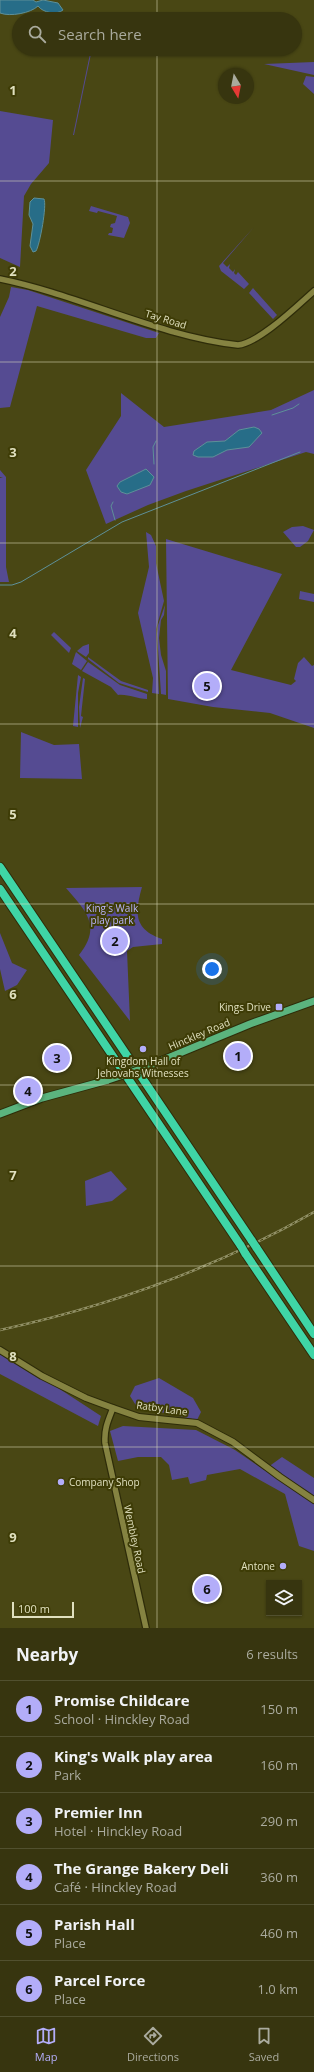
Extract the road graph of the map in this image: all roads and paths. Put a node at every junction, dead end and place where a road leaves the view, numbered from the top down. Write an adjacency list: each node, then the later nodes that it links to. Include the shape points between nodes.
1 (0, 279): 2 (street, Tay Road, via 38,287 181,333 238,345 274,325)
2 (314, 291)
3 (0, 863): 5 (highway)
4 (0, 867): 5 (highway)
5 (12, 886): 9 (highway)
6 (0, 889): 11 (highway)
7 (314, 1001): 8 (main road, Hinckley Road, bridge, via 250,1024 152,1065 42,1098)
8 (0, 1114)
9 (314, 1334)
10 (0, 1350): 12 (main road, Ratby Lane, via 42,1376)
11 (312, 1353)
12 (113, 1408): 13 (main road, Ratby Lane, via 139,1417 197,1423 233,1442); 14 (street, Wembley Road, via 106,1423 105,1443)
13 (314, 1500)
14 (146, 1628)

